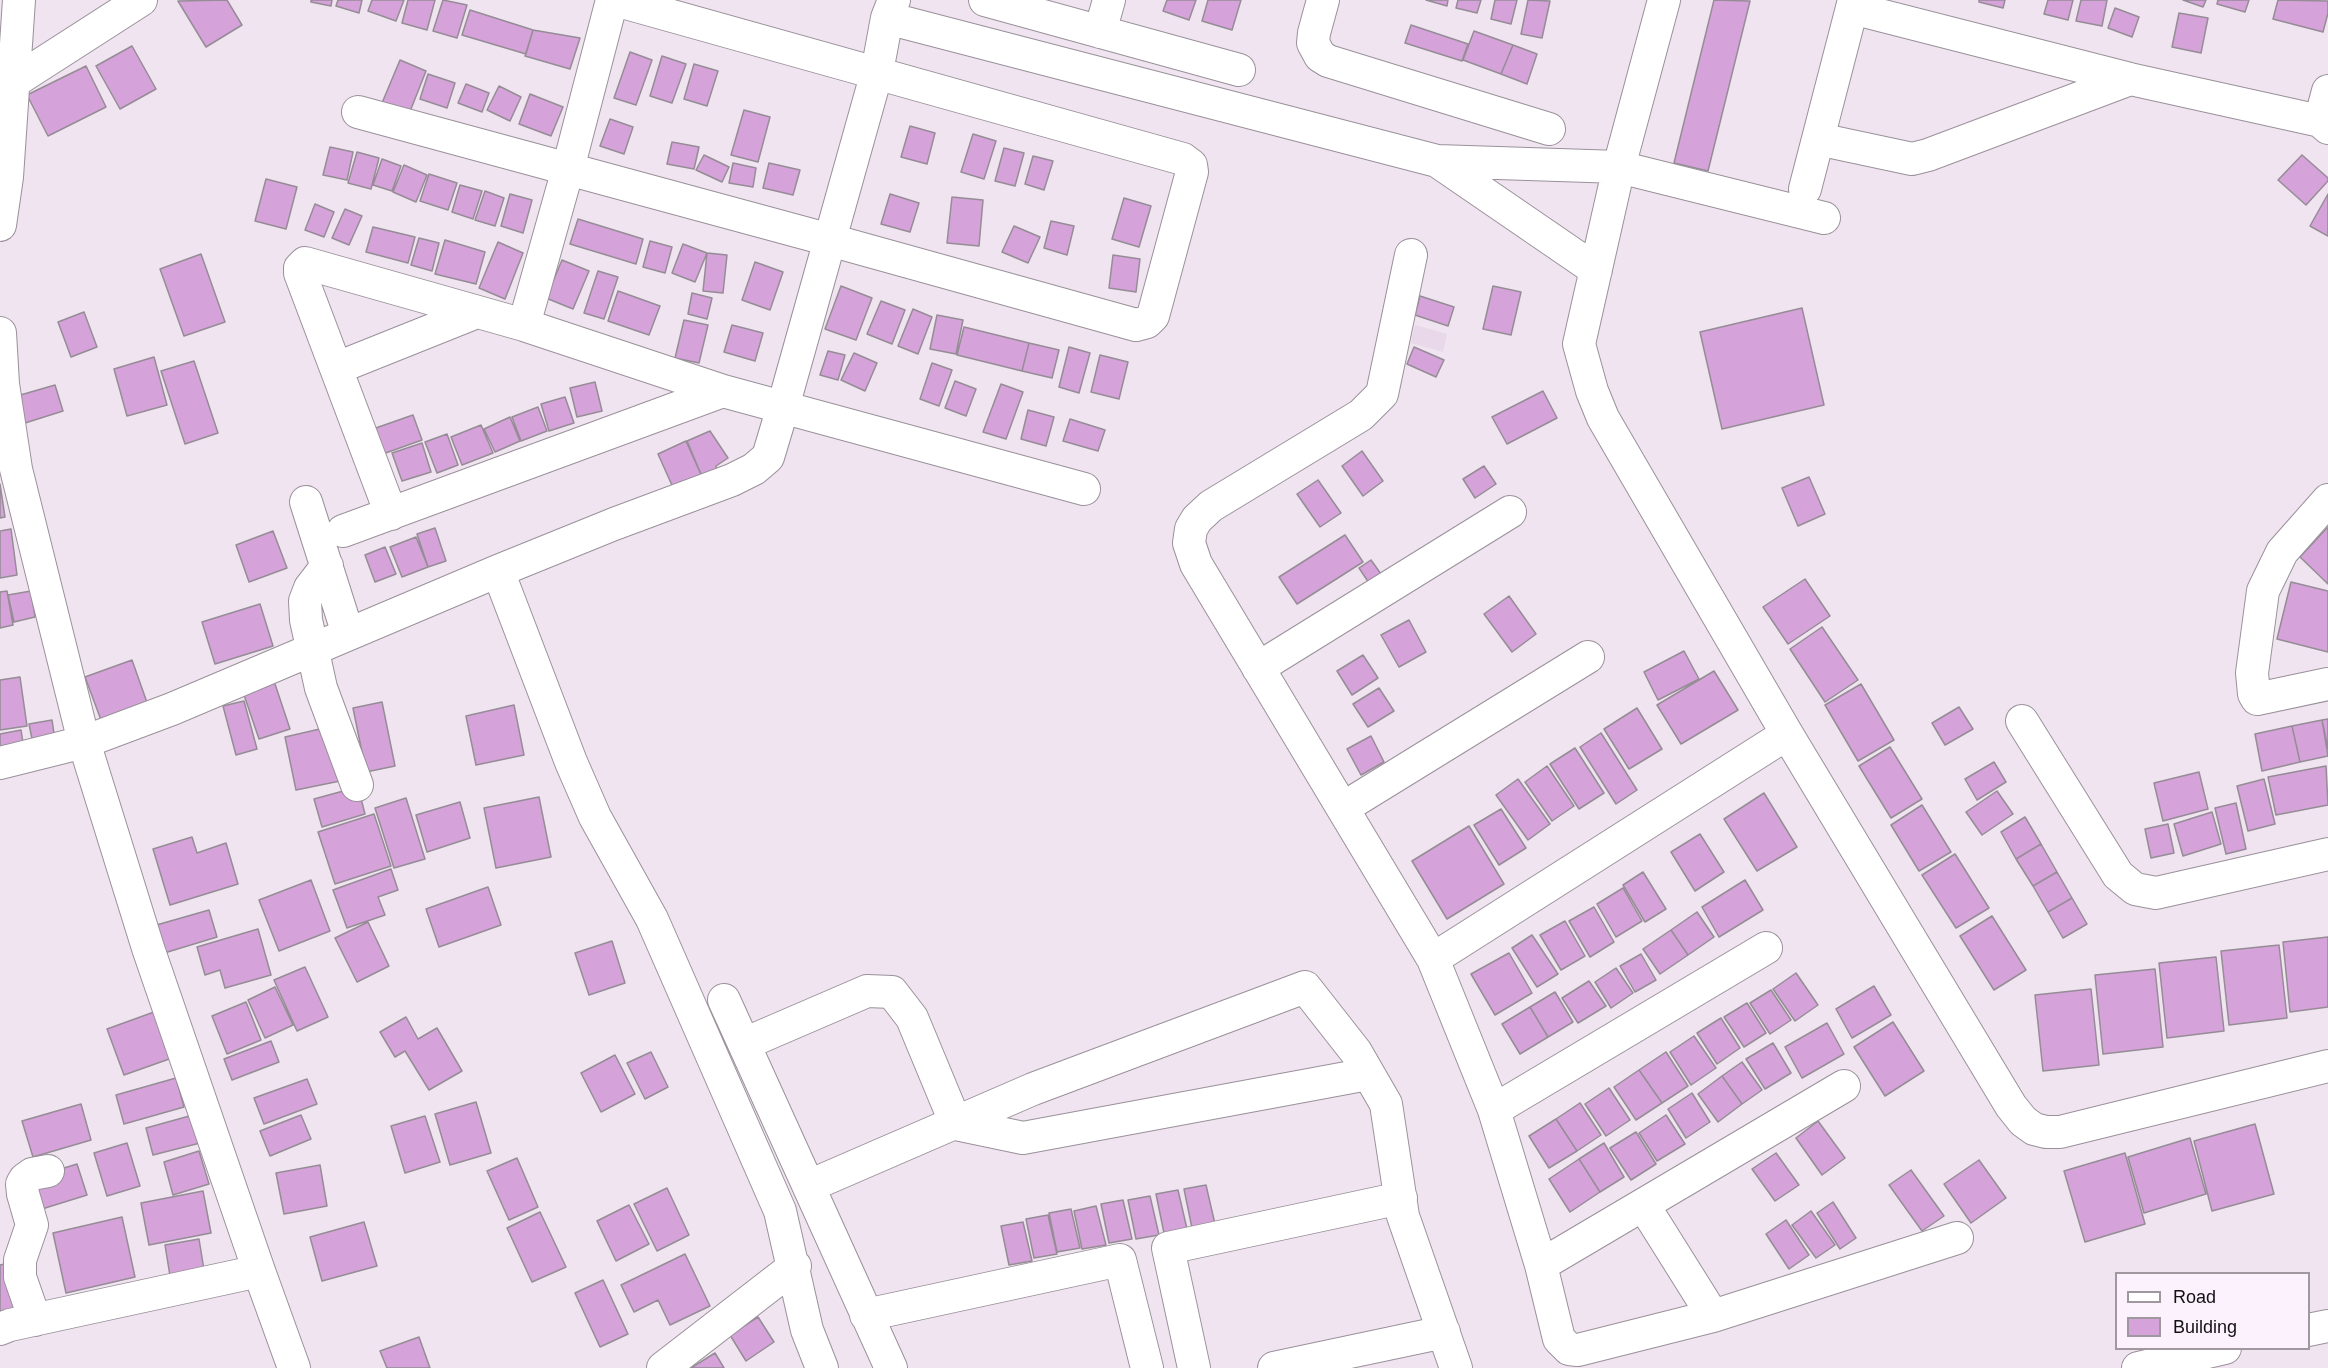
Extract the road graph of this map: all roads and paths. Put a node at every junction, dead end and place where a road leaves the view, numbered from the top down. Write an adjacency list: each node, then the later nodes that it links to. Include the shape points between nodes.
1 (19, 0): 14 (street)
2 (141, 0): 14 (street)
3 (614, 0): 12 (street); 22 (street)
4 (985, 0): 10 (street)
5 (1109, 0): 10 (street)
6 (1323, 0): 18 (street, via 1313,44 1328,61)
7 (1664, 0): 21 (street)
8 (1853, 4): 13 (street); 19 (street)
9 (891, 9): 12 (street); 20 (street)
10 (1100, 32): 11 (street)
11 (1239, 70)
12 (877, 72): 26 (street); 26 (street, via 1183,159 1191,165 1156,304 1147,322 1136,325)
13 (2130, 79): 17 (street); 19 (street, via 1912,159)
14 (15, 81): 25 (street)
15 (2328, 91): 17 (street)
16 (358, 112): 22 (street)
17 (2324, 125)
18 (1549, 129)
19 (1818, 139): 23 (street)
20 (1437, 161): 21 (street); 28 (street)
21 (1619, 167): 24 (street); 28 (street)
22 (568, 169): 26 (street); 30 (street)
23 (1804, 189)
24 (1824, 218)
25 (0, 225)
26 (830, 240): 34 (street)
27 (1412, 255): 46 (street, via 1382,394 1361,415 1211,506 1191,530 1188,543 1196,564)
28 (1596, 270): 49 (street, via 1579,344 1603,418)
29 (477, 312): 30 (street); 32 (street); 32 (street, via 304,263 300,273)
30 (524, 325): 33 (street)
31 (0, 333): 50 (street, via 16,469)
32 (337, 368): 39 (street)
33 (723, 391): 34 (street); 39 (street)
34 (783, 407): 35 (street); 42 (street, via 768,457 753,469)
35 (1084, 489)
36 (2328, 500): 47 (street, via 2282,552 2263,591 2252,674 2258,699)
37 (306, 502): 41 (street)
38 (1510, 512): 46 (street)
39 (391, 514): 40 (street)
40 (343, 531)
41 (327, 566): 43 (street); 44 (street, via 305,601)
42 (498, 571): 43 (street); 70 (street, via 595,817 652,919 754,1150 780,1211)
43 (348, 634): 44 (street)
44 (313, 649): 50 (street); 52 (street, via 321,688)
45 (1588, 657): 53 (street)
46 (1258, 668): 53 (street)
47 (2328, 684)
48 (2022, 722): 54 (street, via 2118,875 2134,889 2156,892)
49 (1787, 734): 56 (street); 59 (street, via 2011,1106 2034,1129 2060,1132)
50 (84, 742): 51 (street); 71 (street, via 148,948)
51 (0, 763)
52 (357, 785)
53 (1343, 808): 56 (street)
54 (2328, 854)
55 (1766, 948): 62 (street)
56 (1433, 959): 62 (street)
57 (724, 1000): 58 (street)
58 (744, 1044): 63 (street, via 867,991 892,992 912,1018); 65 (street)
59 (2328, 1066)
60 (1368, 1074): 63 (street, via 1023,1138); 63 (street, via 1356,1052 1305,987 1033,1089); 66 (street, via 1386,1104)
61 (1844, 1086): 67 (street)
62 (1494, 1110): 69 (street)
63 (956, 1124): 65 (street)
64 (48, 1171): 74 (street, via 32,1174 22,1184 32,1225 20,1260 20,1277)
65 (808, 1186): 72 (street)
66 (1401, 1198): 78 (street, via 1403,1216); 85 (street, via 1167,1248)
67 (1644, 1206): 69 (street); 73 (street)
68 (1957, 1238): 73 (street)
69 (1541, 1265): 73 (street, via 1559,1339 1569,1349)
70 (795, 1266): 81 (street); 82 (street, via 807,1330)
71 (259, 1271): 74 (street); 80 (street)
72 (866, 1315): 83 (street); 84 (street, via 1120,1260)
73 (1713, 1316)
74 (35, 1320): 76 (street)
75 (2328, 1326): 77 (street)
76 (0, 1329)
77 (2310, 1330)
78 (1444, 1332): 86 (street); 87 (street)
79 (2216, 1350): 88 (street)
80 (294, 1368)
81 (663, 1368)
82 (822, 1368)
83 (891, 1368)
84 (1147, 1368)
85 (1194, 1368)
86 (1274, 1368)
87 (1456, 1368)
88 (2138, 1368)

